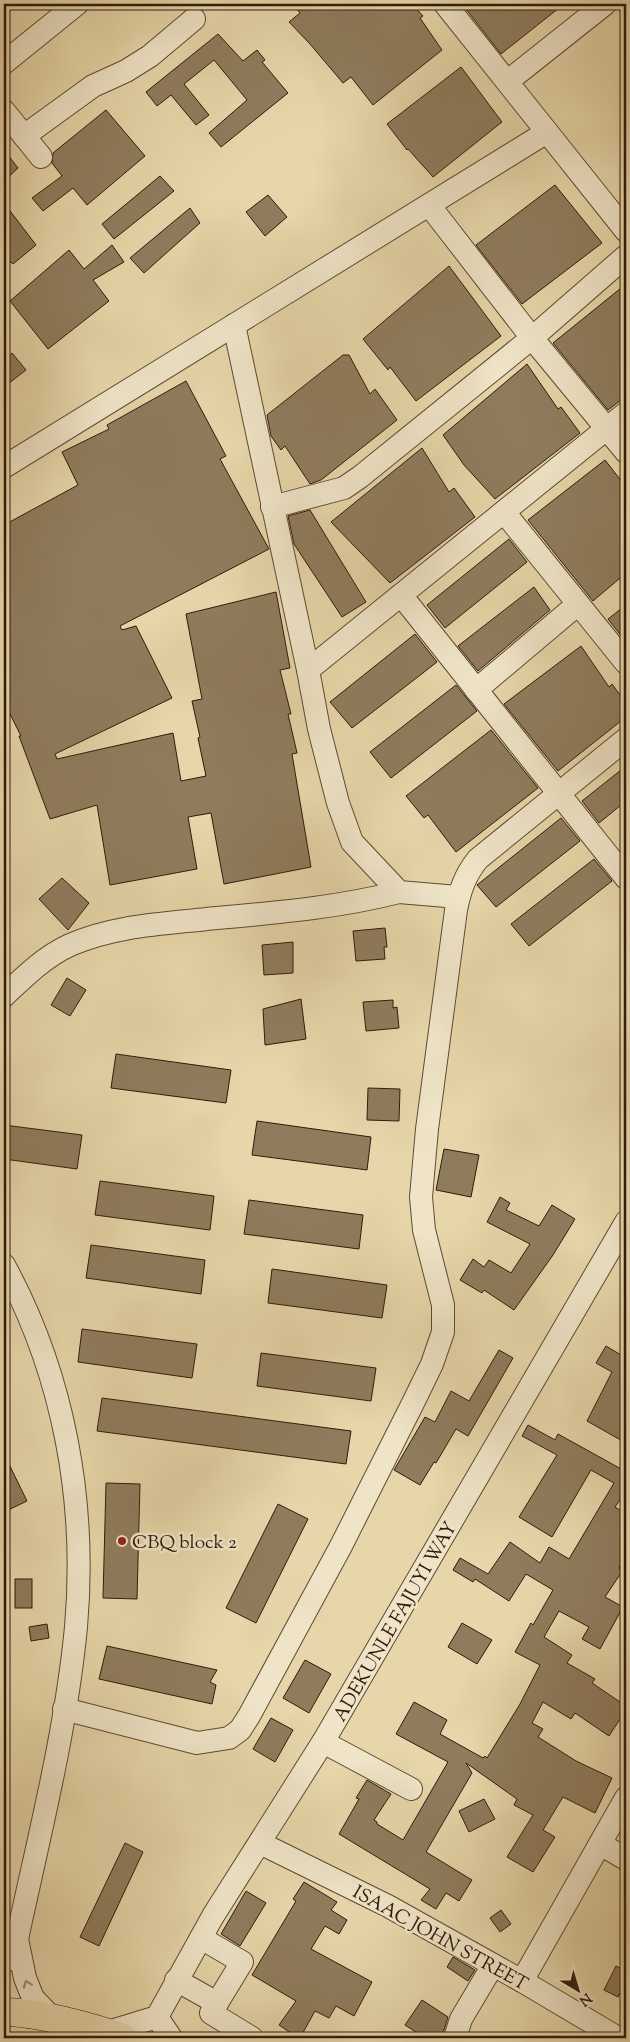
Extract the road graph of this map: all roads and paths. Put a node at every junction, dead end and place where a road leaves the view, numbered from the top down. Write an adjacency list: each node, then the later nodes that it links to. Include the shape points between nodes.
1 (78, 4): 5 (street)
2 (445, 4): 6 (street)
3 (605, 4): 6 (street)
4 (194, 19): 9 (street, via 150,56 93,86)
5 (4, 63)
6 (508, 81): 8 (street)
7 (4, 111): 9 (street)
8 (548, 132): 11 (street); 12 (street)
9 (24, 136): 10 (street)
10 (41, 157)
11 (429, 205): 14 (street); 15 (street)
12 (626, 231)
13 (626, 256): 15 (street)
14 (234, 325): 19 (street); 20 (street)
15 (532, 338): 17 (street); 20 (street, via 344,488)
16 (626, 413): 17 (street)
17 (608, 428): 18 (street); 21 (street)
18 (626, 452)
19 (4, 467)
20 (272, 507): 25 (street)
21 (504, 512): 22 (street); 23 (street)
22 (401, 595): 25 (street); 26 (street)
23 (578, 604): 24 (street); 26 (street)
24 (626, 663)
25 (308, 670): 30 (street, via 319,729 338,803 352,842)
26 (476, 690): 28 (street)
27 (626, 739): 28 (street)
28 (559, 794): 29 (street); 31 (street, via 478,859 467,872)
29 (626, 878)
30 (399, 892): 31 (street); 32 (street, via 364,901 130,926 68,946 40,963)
31 (458, 897): 35 (street, via 421,1197 424,1230 443,1305 443,1332 432,1364 341,1546 240,1730 229,1738 197,1743)
32 (4, 996)
33 (626, 1222): 36 (street, ADEKUNLE FAJUYI WAY)
34 (4, 1266): 35 (street, via 38,1336 64,1424 74,1477 78,1577 76,1627)
35 (64, 1709): 43 (street)
36 (323, 1742): 37 (street); 39 (street, ADEKUNLE FAJUYI WAY)
37 (411, 1789)
38 (626, 1798): 40 (street)
39 (260, 1843): 42 (street, ADEKUNLE FAJUYI WAY); 45 (street, ISAAC JOHN STREET, via 388,1906)
40 (600, 1844): 41 (street); 47 (street)
41 (626, 1858)
42 (200, 1938): 46 (street, ADEKUNLE FAJUYI WAY); 48 (street, via 242,1962)
43 (17, 1939): 44 (street); 51 (street, one-way to 43, via 33,1998)
44 (4, 1962)
45 (493, 1965): 47 (street, ISAAC JOHN STREET); 55 (street, via 461,2019)
46 (176, 1980): 48 (street); 50 (street, ADEKUNLE FAJUYI WAY)
47 (522, 1981): 56 (street, ISAAC JOHN STREET)
48 (217, 2003): 54 (street, via 211,2013)
49 (4, 2012): 51 (main road)
50 (157, 2017): 52 (street); 53 (street)
51 (54, 2020): 52 (main road)
52 (116, 2035)
53 (171, 2038)
54 (252, 2038)
55 (455, 2038)
56 (618, 2038)

